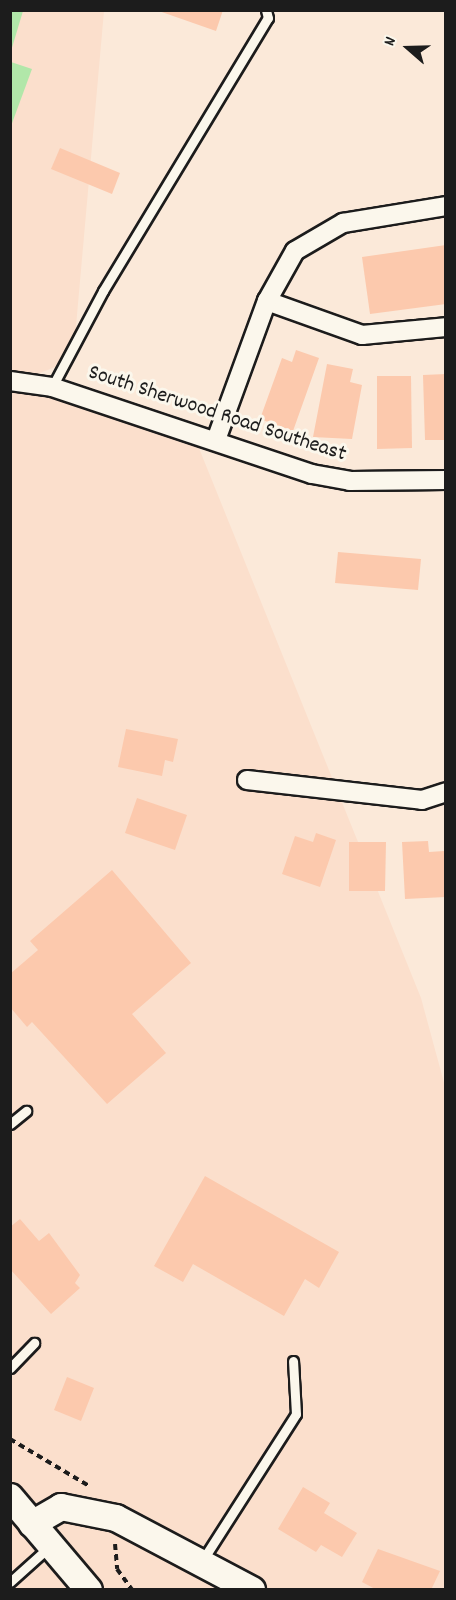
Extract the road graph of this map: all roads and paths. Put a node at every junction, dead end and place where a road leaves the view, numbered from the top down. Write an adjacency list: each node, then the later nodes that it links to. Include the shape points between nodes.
1 (266, 10): 6 (lane, via 268,18 103,291)
2 (446, 206): 3 (street, via 369,216 316,236 279,272)
3 (267, 301): 4 (street, via 362,335); 7 (street)
4 (446, 327)
5 (10, 381): 6 (street, South Sherwood Road Southeast)
6 (52, 387): 7 (street, South Sherwood Road Southeast)
7 (216, 440): 8 (street, South Sherwood Road Southeast, via 350,481)
8 (446, 480)
9 (247, 780): 10 (street, via 422,800)
10 (446, 792)
11 (26, 1111): 12 (lane)
12 (10, 1124)
13 (34, 1342): 15 (lane)
14 (293, 1361): 19 (lane, via 296,1414)
15 (10, 1368)
16 (10, 1497): 17 (street)
17 (32, 1524): 18 (street); 19 (street, via 61,1508 116,1518)
18 (51, 1546): 20 (lane); 21 (street)
19 (201, 1563): 22 (street)
20 (10, 1582)
21 (89, 1590)
22 (252, 1590)

